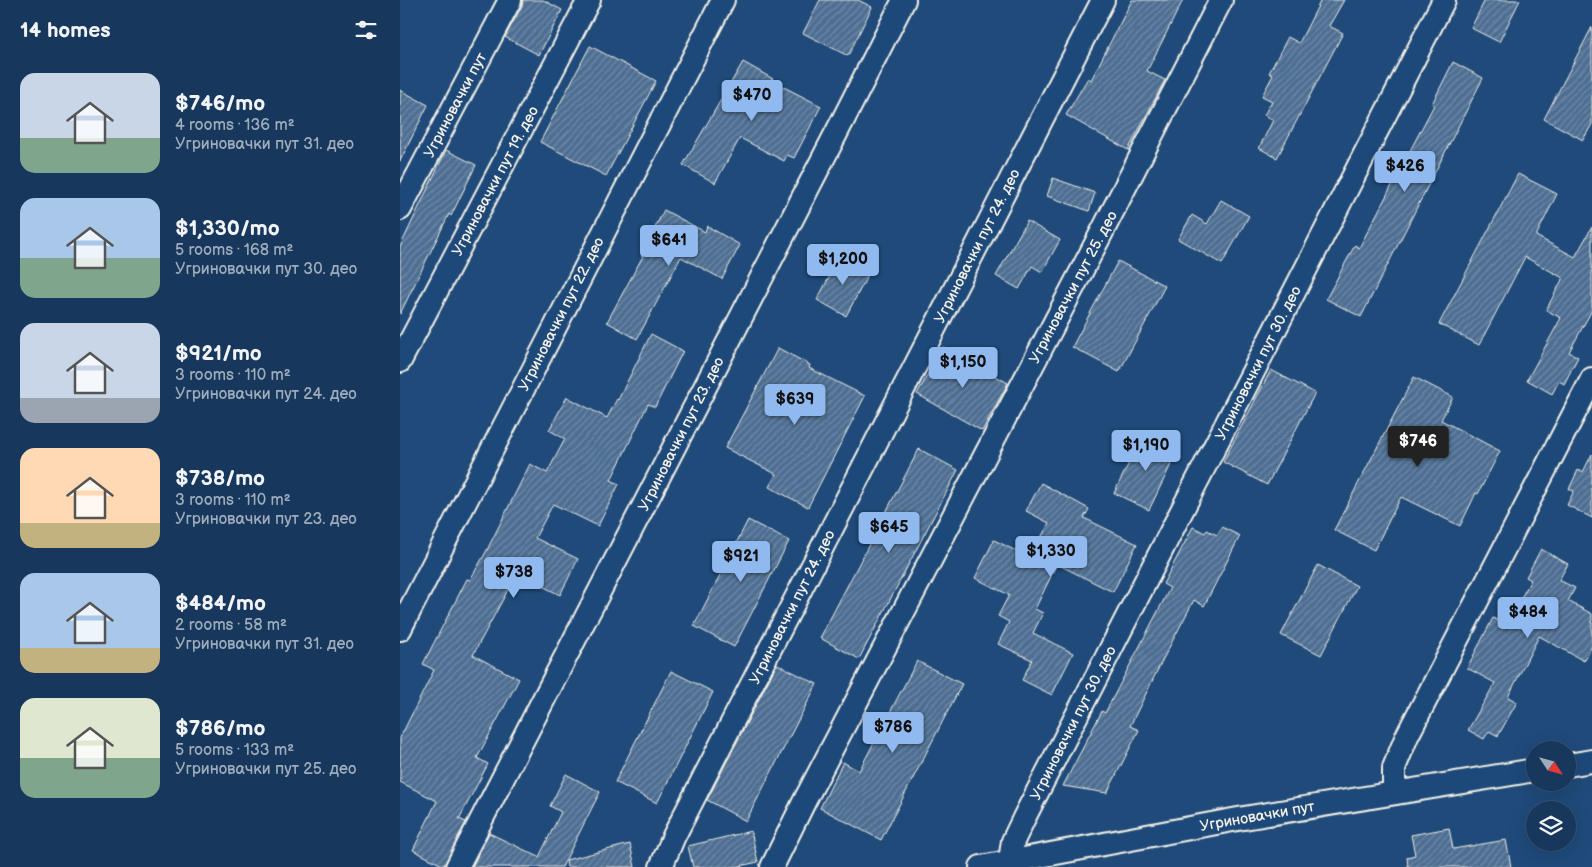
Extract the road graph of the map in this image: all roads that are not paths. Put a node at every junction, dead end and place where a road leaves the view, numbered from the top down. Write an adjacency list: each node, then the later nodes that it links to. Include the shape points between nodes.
1 (510, 0): 8 (street, Угриновачки пут)
2 (589, 0): 9 (street, Угриновачки пут 19. део)
3 (723, 0): 11 (street, Угриновачки пут 22. део)
4 (904, 0): 17 (street, Угриновачки пут 23. део)
5 (1103, 0): 18 (street, Угриновачки пут 24. део)
6 (1221, 0): 19 (street, Угриновачки пут 25. део)
7 (1444, 0): 16 (street, Угриновачки пут 30. део, via 1024,818 1013,841)
8 (400, 209)
9 (400, 360)
10 (1592, 379): 15 (street, via 1407,736 1394,768)
11 (400, 629)
12 (1592, 760): 13 (street)
13 (1576, 763)
14 (1526, 771): 15 (street, Угриновачки пут)
15 (1394, 793): 16 (street, Угриновачки пут)
16 (1010, 861): 20 (street, Угриновачки пут)
17 (456, 867)
18 (661, 867)
19 (772, 867)
20 (981, 867)

